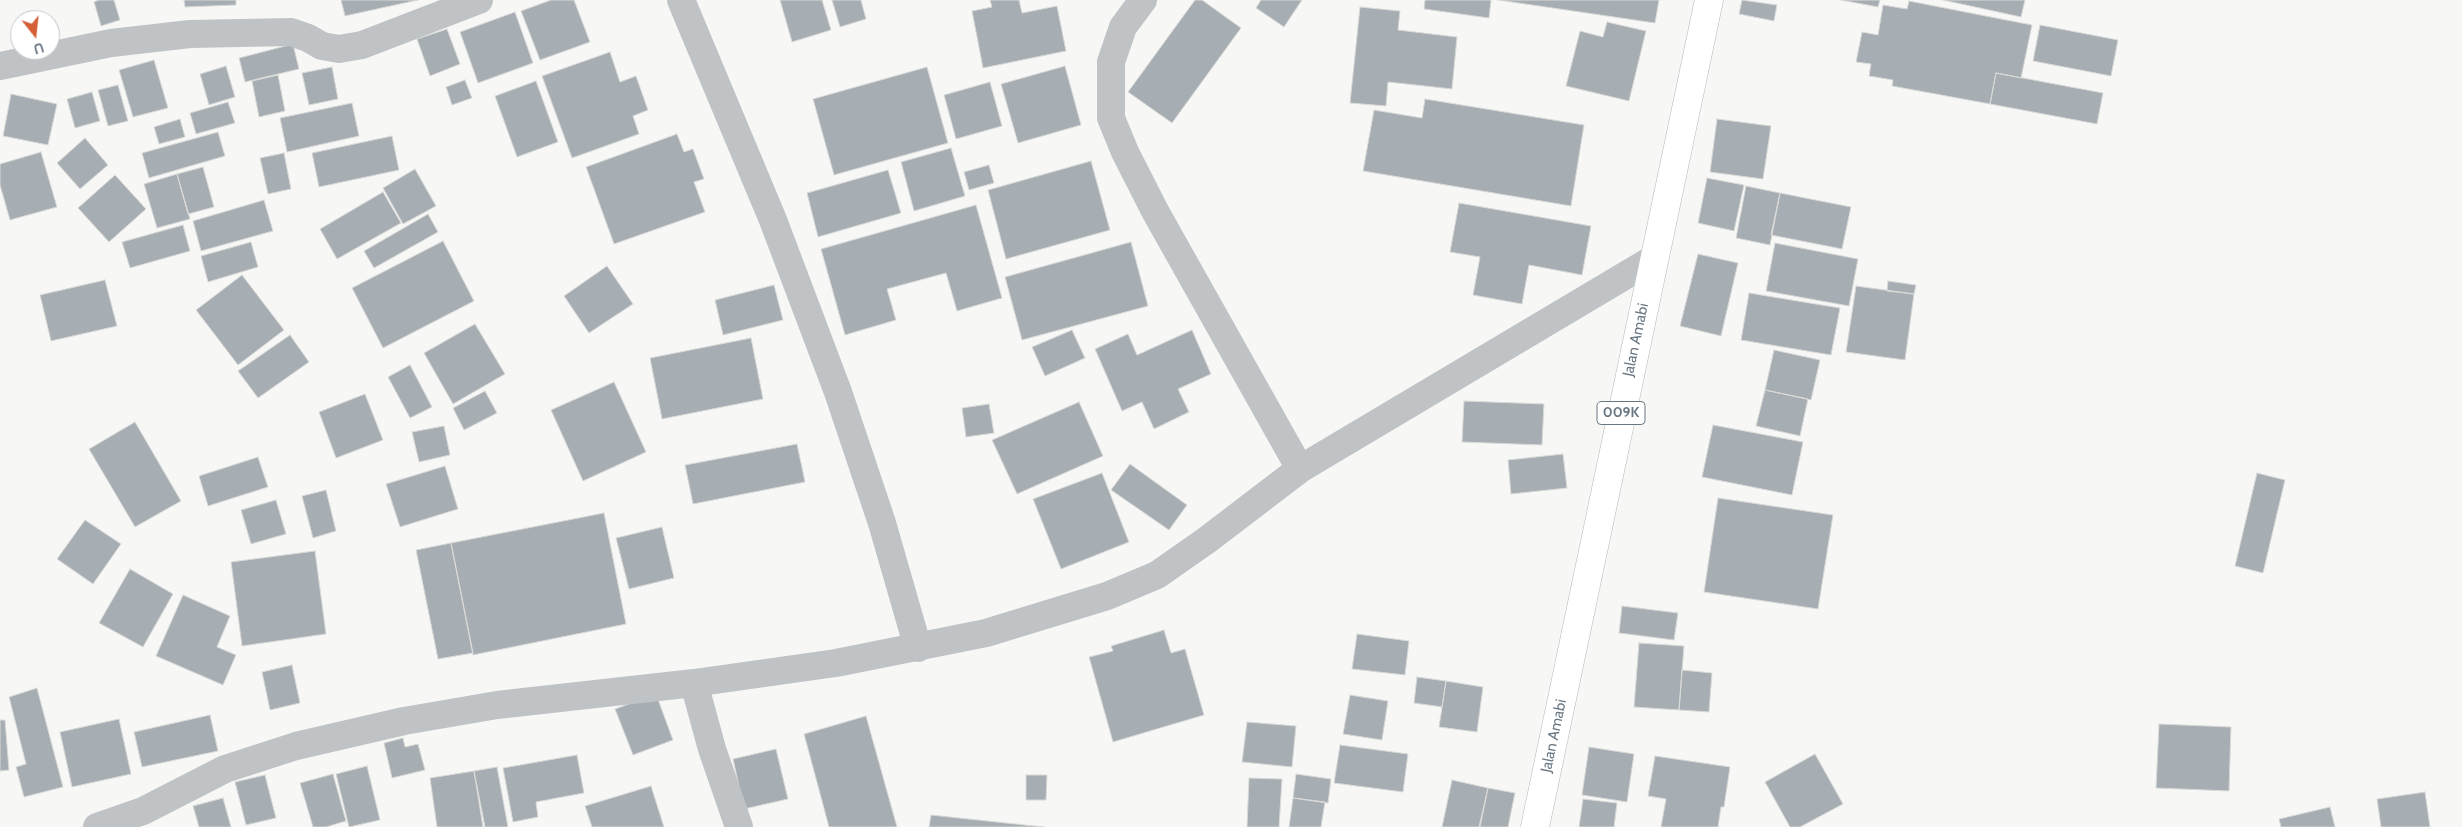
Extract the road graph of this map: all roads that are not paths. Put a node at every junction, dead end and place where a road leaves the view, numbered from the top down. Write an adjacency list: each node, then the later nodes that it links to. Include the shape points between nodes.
1 (479, 0): 5 (street, via 362,45 339,49 322,46 291,32 190,34 111,43)
2 (681, 0): 8 (street, via 773,220 838,392 882,523)
3 (1143, 0): 7 (street, via 1123,27 1111,62 1112,118 1155,211)
4 (1709, 0): 6 (main road, Jalan Amabi / 009K)
5 (0, 66)
6 (1653, 259): 7 (street); 12 (main road, Jalan Amabi / 009K)
7 (1300, 469): 8 (street, via 1157,575 1062,611)
8 (918, 648): 9 (street)
9 (694, 683): 10 (street, via 496,705 404,721 296,746 225,770 143,811); 11 (street, via 712,749)
10 (97, 827)
11 (739, 827)
12 (1535, 827)

